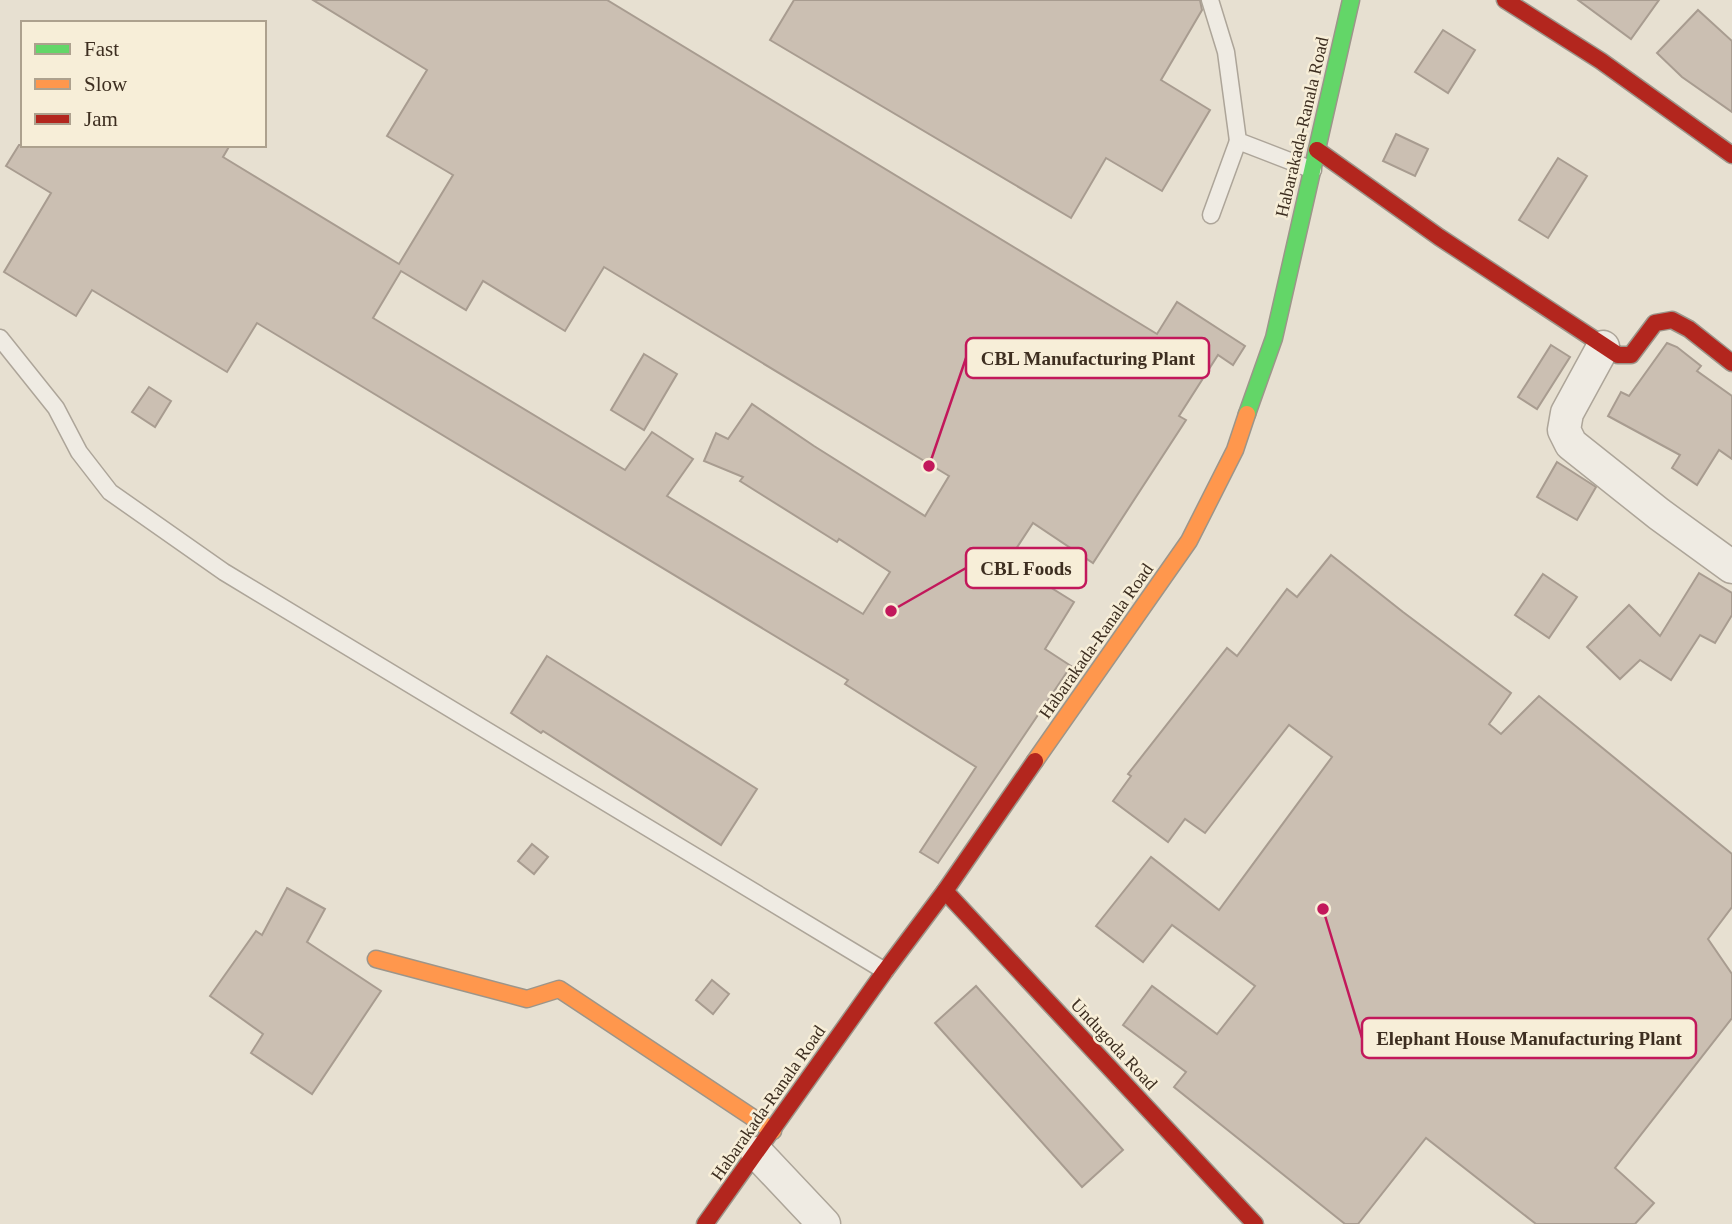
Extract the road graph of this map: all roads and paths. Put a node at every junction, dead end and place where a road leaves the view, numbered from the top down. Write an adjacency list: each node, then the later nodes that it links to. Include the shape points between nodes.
1 (1210, 0): 4 (lane, via 1226,52)
2 (1351, 0): 5 (street, Habarakada-Ranala Road)
3 (1505, 0): 6 (street, via 1601,61)
4 (1238, 141): 7 (lane); 8 (lane)
5 (1317, 150): 7 (street, Habarakada-Ranala Road); 10 (street)
6 (1732, 155)
7 (1313, 170): 13 (street, Habarakada-Ranala Road, via 1274,338 1234,450 1189,541)
8 (1210, 215)
9 (0, 338): 15 (lane, via 56,408 79,453 110,492 224,572)
10 (1603, 348): 11 (street, via 1631,355 1655,323 1672,320); 12 (street, via 1567,413 1564,430 1571,444)
11 (1732, 363)
12 (1732, 567)
13 (945, 891): 15 (street, Habarakada-Ranala Road); 19 (street, Undugoda Road)
14 (376, 959): 16 (street, via 527,999 559,989)
15 (885, 971): 16 (street, Habarakada-Ranala Road)
16 (765, 1142): 17 (street, Habarakada-Ranala Road); 18 (street)
17 (705, 1224)
18 (824, 1224)
19 (1255, 1224)

